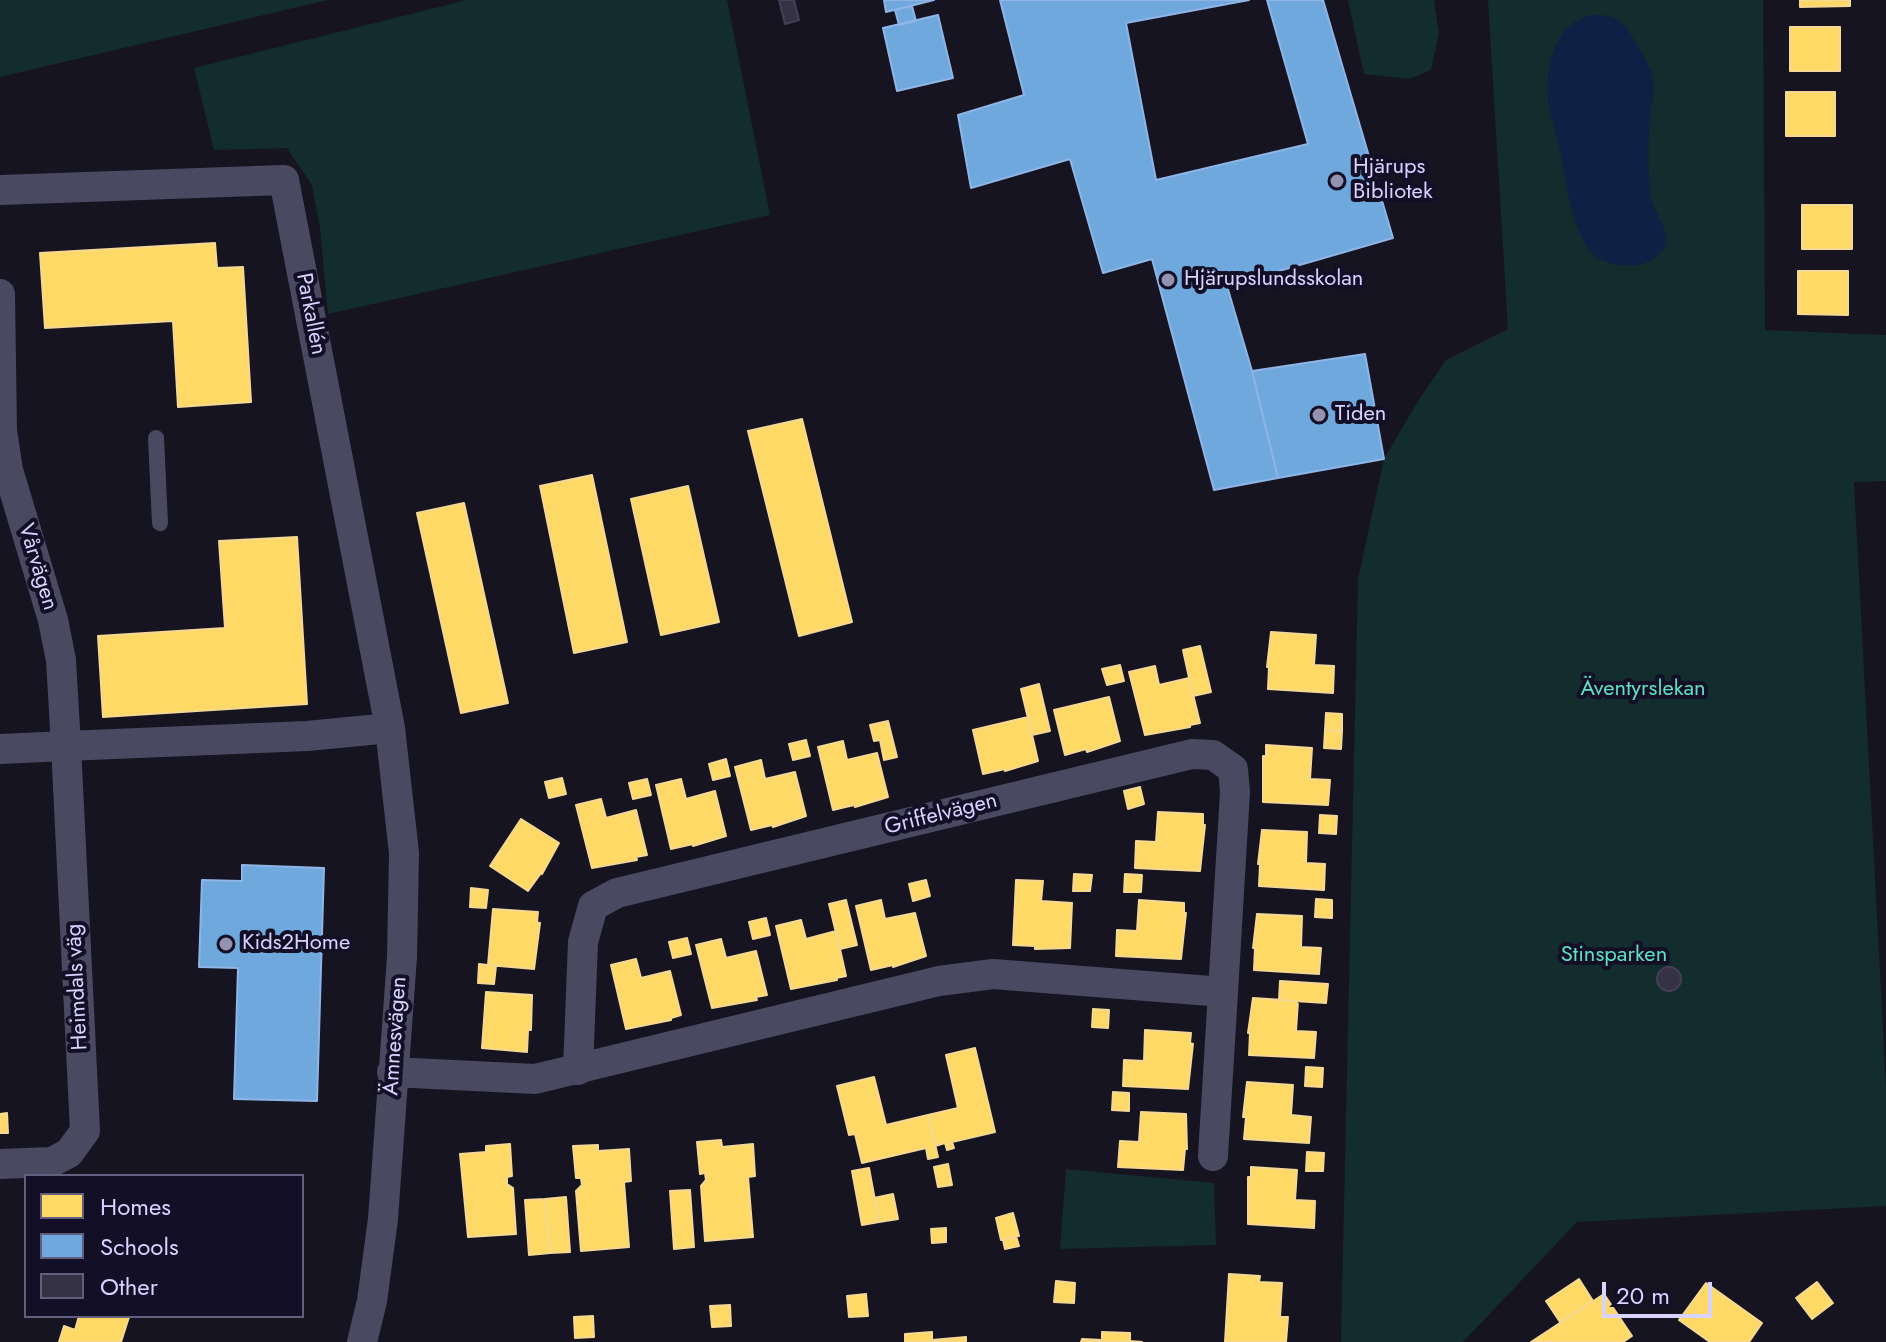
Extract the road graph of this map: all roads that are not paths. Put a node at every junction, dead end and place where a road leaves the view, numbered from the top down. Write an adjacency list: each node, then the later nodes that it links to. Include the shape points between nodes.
1 (0, 190): 5 (street, Parkallén, via 284,180)
2 (0, 294): 6 (street, Vårvägen, via 2,431 8,470 56,633)
3 (156, 438): 4 (lane)
4 (160, 523)
5 (390, 728): 6 (street); 10 (street, Ämnesvägen, via 404,853)
6 (66, 746): 7 (street); 12 (street, Heimdals väg, via 85,1131 69,1153 52,1162)
7 (0, 749)
8 (1223, 992): 9 (street, via 993,974 796,1014); 9 (street, Griffelvägen, via 1233,769 1213,755 1192,754 617,893 593,906 583,942); 11 (street, Griffelvägen)
9 (578, 1070): 10 (street, via 535,1079)
10 (392, 1072): 13 (street, Ämnesvägen, via 383,1219)
11 (1213, 1156)
12 (0, 1164)
13 (362, 1342)

